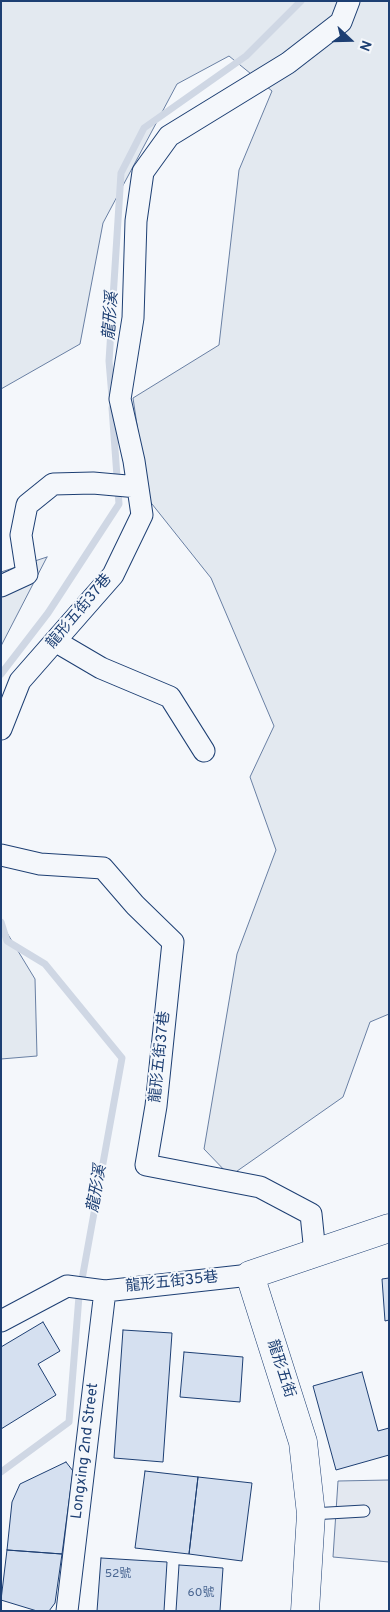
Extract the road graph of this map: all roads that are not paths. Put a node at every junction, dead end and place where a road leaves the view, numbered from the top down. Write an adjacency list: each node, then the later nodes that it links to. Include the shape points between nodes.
1 (349, 1): 2 (street, 龍形五街37巷, via 341,22 288,63 168,136 142,172 130,342 120,399)
2 (138, 487): 3 (street, via 53,484 27,505 21,535 27,574); 4 (street, 龍形五街37巷, via 142,515 113,575)
3 (1, 586)
4 (55, 641): 5 (street, 龍形五街37巷, via 20,682); 6 (street, via 101,668 170,697)
5 (1, 729)
6 (204, 751)
7 (1, 855): 9 (street, 龍形五街37巷, via 40,864 102,868 173,942 156,1106 146,1165 260,1187 311,1214)
8 (389, 1228): 9 (street)
9 (315, 1253): 10 (street)
10 (250, 1275): 11 (street, 龍形五街35巷); 14 (street, 龍形五街, via 303,1442)
11 (100, 1289): 12 (street, 龍形五街35巷, via 67,1286); 15 (street, Longxing 2nd Street)
12 (1, 1321)
13 (364, 1511): 14 (lane)
14 (311, 1514): 16 (street, 龍形五街)
15 (67, 1611)
16 (305, 1611)

